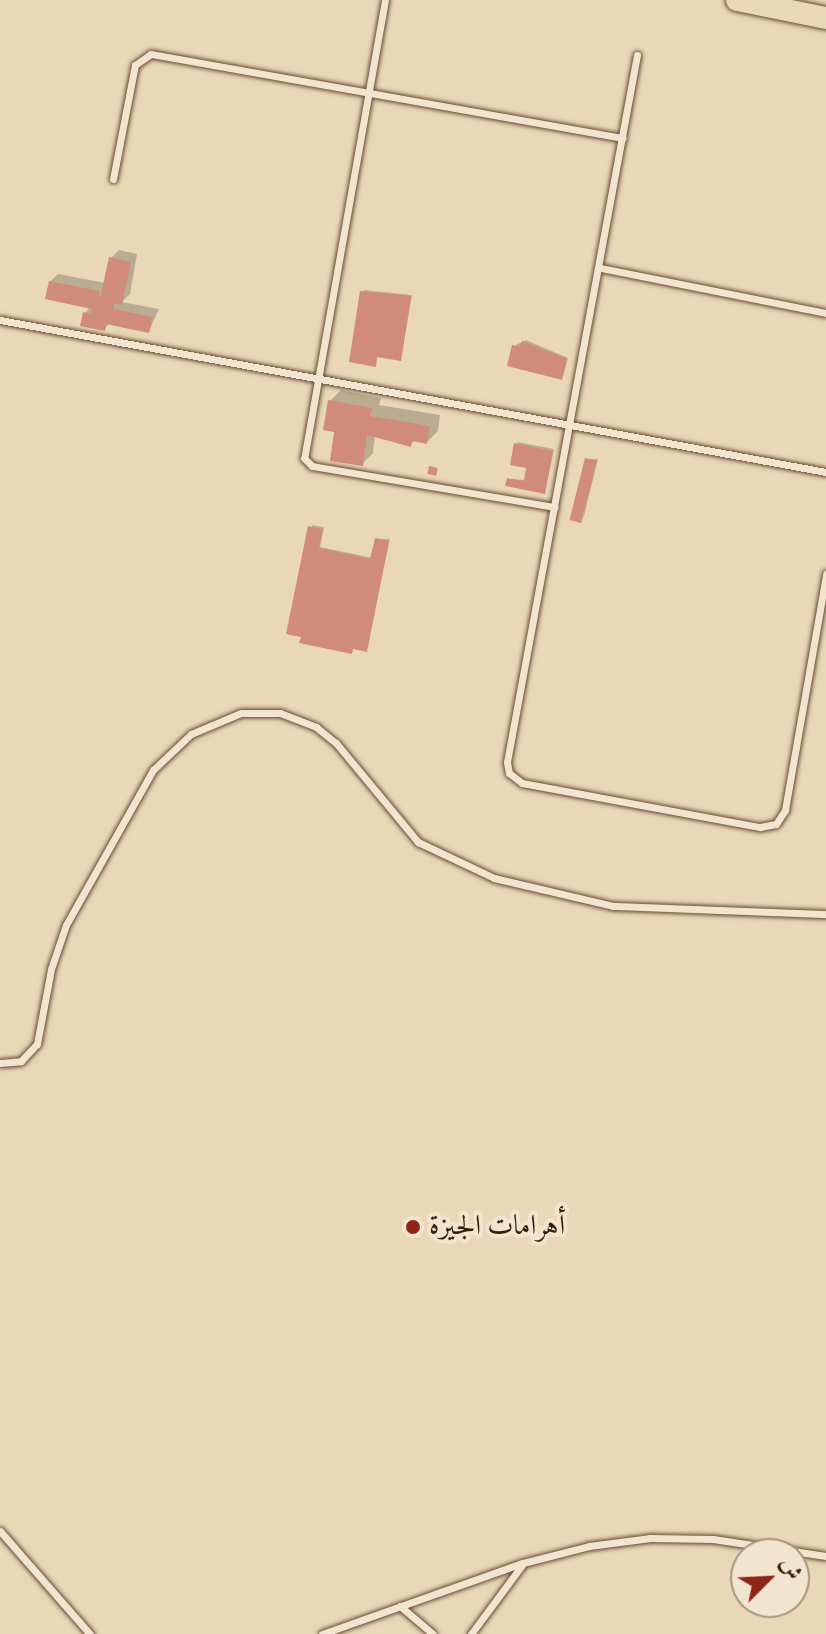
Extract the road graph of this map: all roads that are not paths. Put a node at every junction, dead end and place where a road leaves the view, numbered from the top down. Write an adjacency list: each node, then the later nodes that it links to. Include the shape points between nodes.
1 (385, 0): 5 (lane)
2 (737, 0): 3 (highway)
3 (826, 18)
4 (637, 55): 6 (lane)
5 (370, 91): 6 (lane); 7 (lane, via 146,54 135,65); 11 (lane)
6 (623, 138): 8 (lane)
7 (113, 179)
8 (601, 268): 9 (lane); 12 (lane)
9 (826, 313)
10 (0, 320): 11 (lane)
11 (317, 378): 12 (lane); 14 (lane, via 303,454 312,466)
12 (571, 425): 13 (lane); 14 (lane)
13 (826, 472)
14 (555, 507): 15 (lane, via 507,762 509,773 522,783 760,827 776,824 785,810)
15 (826, 574)
16 (826, 914): 17 (lane, via 613,906 494,878 442,858 418,842 316,727 280,713 241,713 191,734 153,770 66,925 51,969 37,1044 21,1061)
17 (0, 1063)
18 (0, 1531): 22 (lane)
19 (826, 1556): 20 (lane, via 751,1542 650,1538)
20 (523, 1563): 21 (lane); 25 (lane)
21 (400, 1606): 23 (lane); 24 (lane)
22 (90, 1634)
23 (322, 1634)
24 (433, 1634)
25 (471, 1634)

